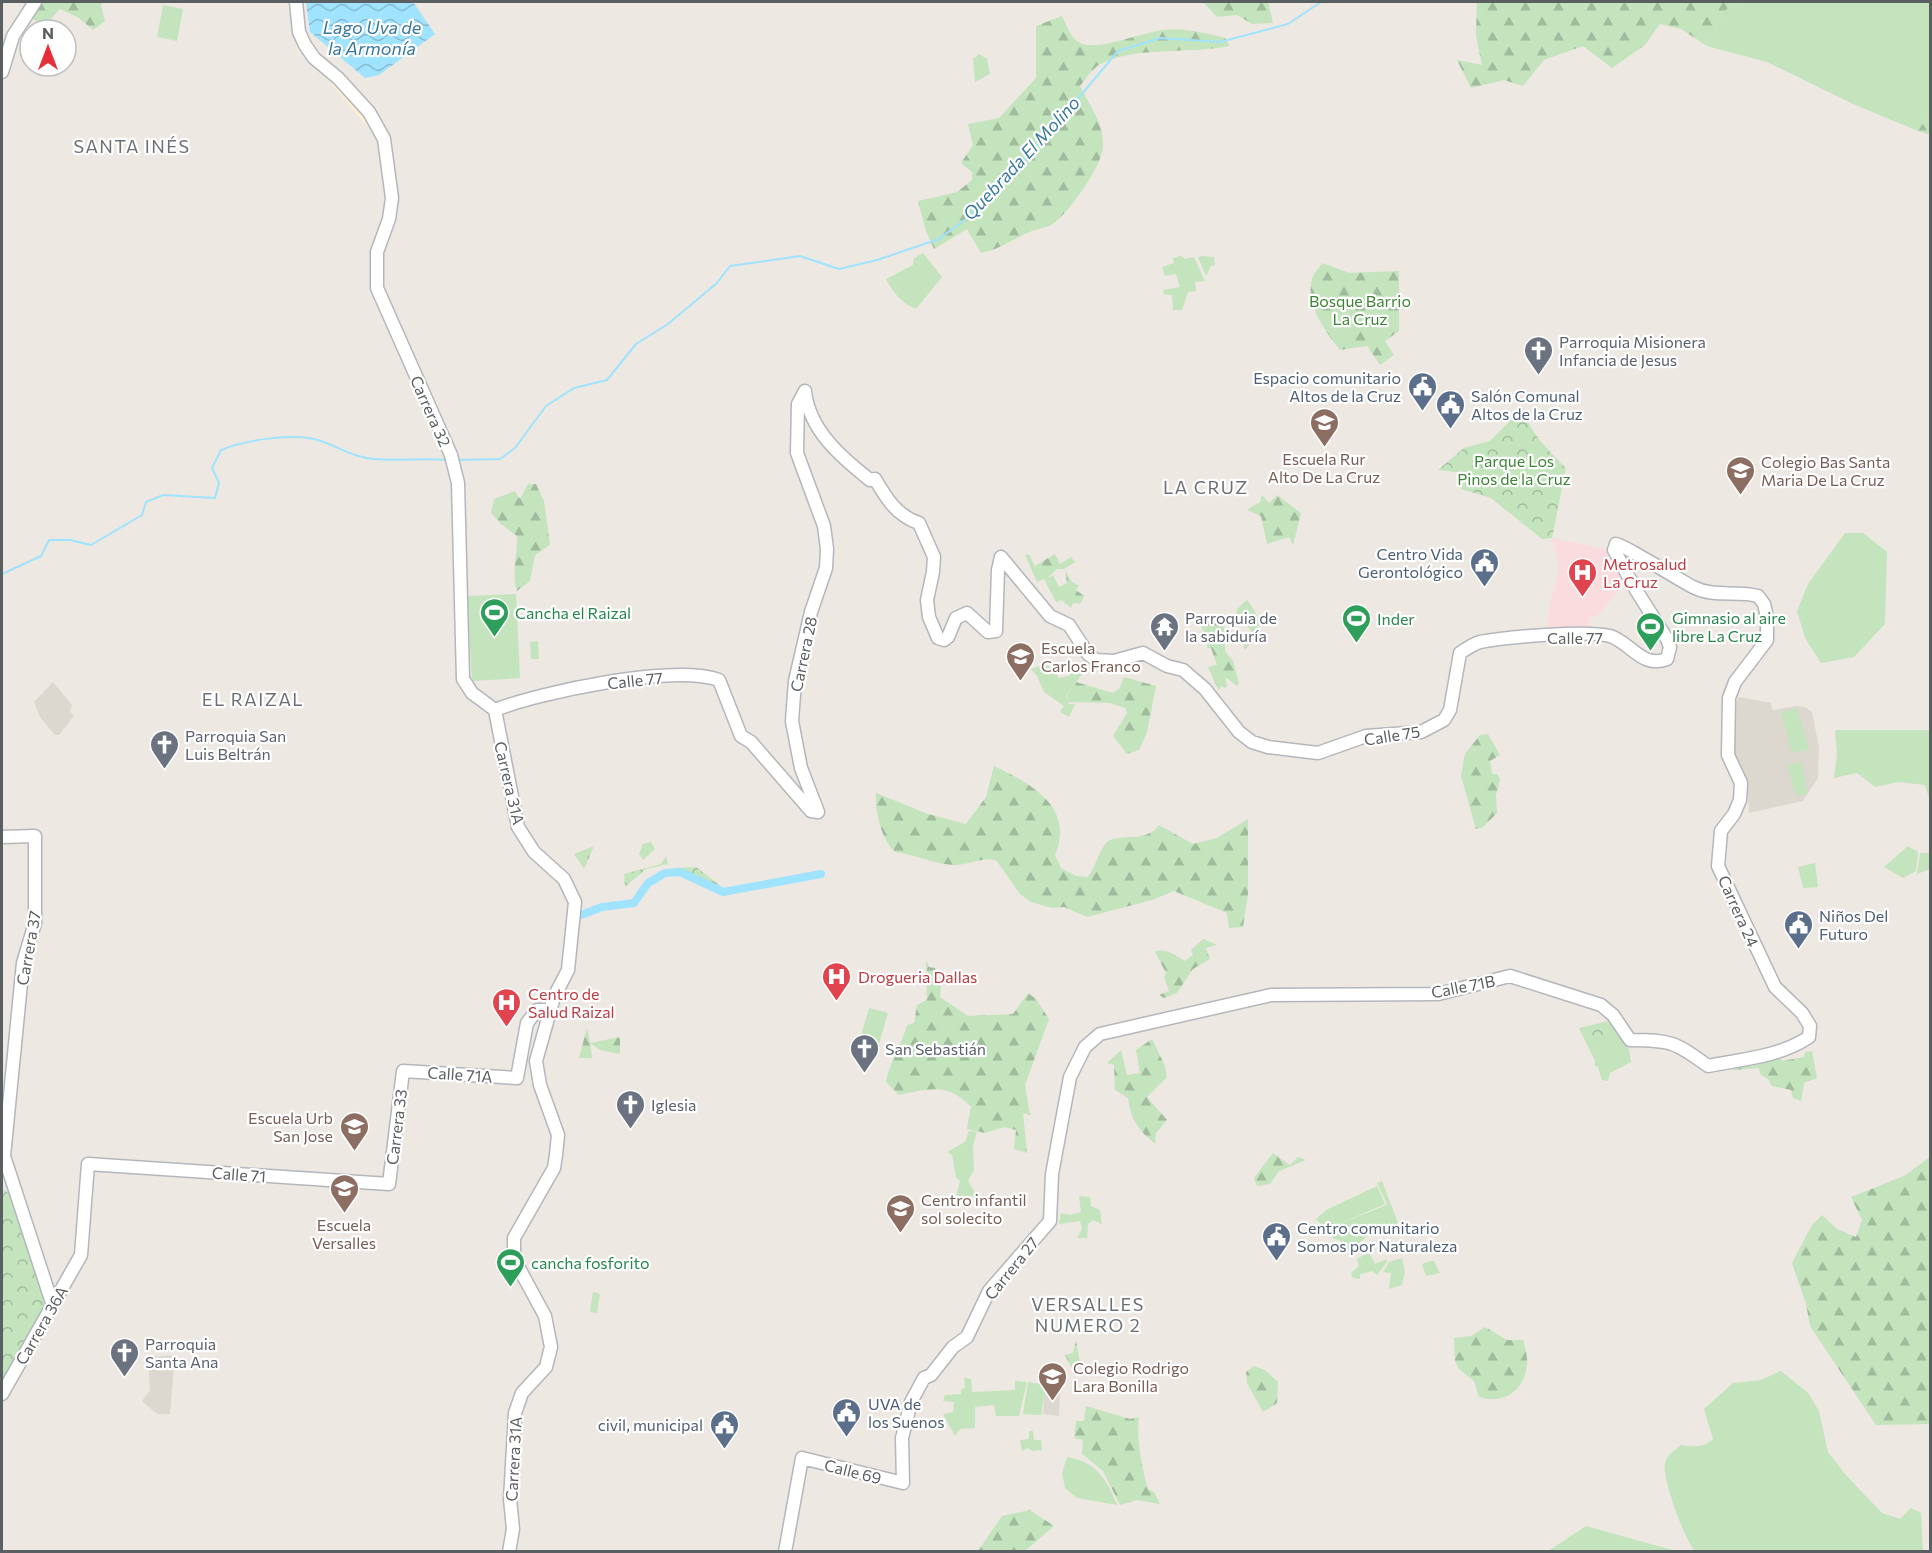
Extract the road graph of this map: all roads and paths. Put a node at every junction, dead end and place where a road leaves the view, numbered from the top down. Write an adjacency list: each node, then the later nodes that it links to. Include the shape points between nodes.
1 (35, 2): 3 (street, via 14,36)
2 (296, 2): 6 (street, Carrera 32, via 299,32 305,45 369,112 384,139 392,198 377,252 377,288 452,460 458,483 463,679 472,693)
3 (2, 72)
4 (1764, 604): 5 (street, Calle 77, via 1758,596 1750,594 1697,589 1616,544 1614,550 1667,639 1667,659 1647,660 1604,635 1524,636); 12 (street, Carrera 24, via 1767,640 1735,682 1729,698 1728,755 1741,783 1740,800 1721,831 1718,866 1775,987 1810,1026 1809,1036 1789,1050)
5 (1469, 647): 7 (street, Calle 75, via 1460,653 1450,710 1444,720 1421,732 1366,736 1318,753 1268,747)
6 (495, 710): 8 (street, Calle 77, via 524,699 596,684 668,676 709,677 719,680); 10 (street, Carrera 31A, via 518,827 534,852 564,879 575,902 568,970)
7 (1239, 732): 8 (street, Carrera 28, via 1205,689 1183,670 1143,653 1114,661 1096,660 1069,625 1050,616 1001,558 998,627 994,633 967,613 956,618 948,637 938,638 927,600 934,557 919,523 906,519 887,500 875,479 870,480 824,437 806,403 805,391 798,404 796,453 824,526 827,549 826,568 795,681 792,721 801,768 818,812 806,807 751,742)
8 (741, 736)
9 (2, 837): 16 (street, Carrera 37, via 35,836 35,923 23,963 4,1156)
10 (550, 1010): 13 (street, Calle 71A, via 537,1010 527,1023 517,1078); 19 (street, Carrera 31A, via 536,1068 558,1140 554,1168 514,1238 513,1254 544,1316 551,1347 546,1367 522,1393 515,1413 510,1499 513,1529)
11 (1093, 1038): 12 (street, Calle 71B, via 1126,1027 1271,996 1438,994 1510,976 1601,1005 1630,1040 1677,1043 1708,1066); 18 (street, Carrera 27, via 1068,1083 1052,1174 1050,1221 989,1291 967,1337 924,1378 910,1402 902,1438)
12 (1772, 1054)
13 (403, 1071): 14 (street, Carrera 33)
14 (389, 1184): 15 (street, Calle 71, via 88,1164)
15 (81, 1256): 16 (street, Carrera 36A)
16 (52, 1303): 17 (street, Carrera 36A)
17 (2, 1394)
18 (903, 1483): 20 (street, Calle 69, via 802,1458)
19 (509, 1551)
20 (785, 1551)

